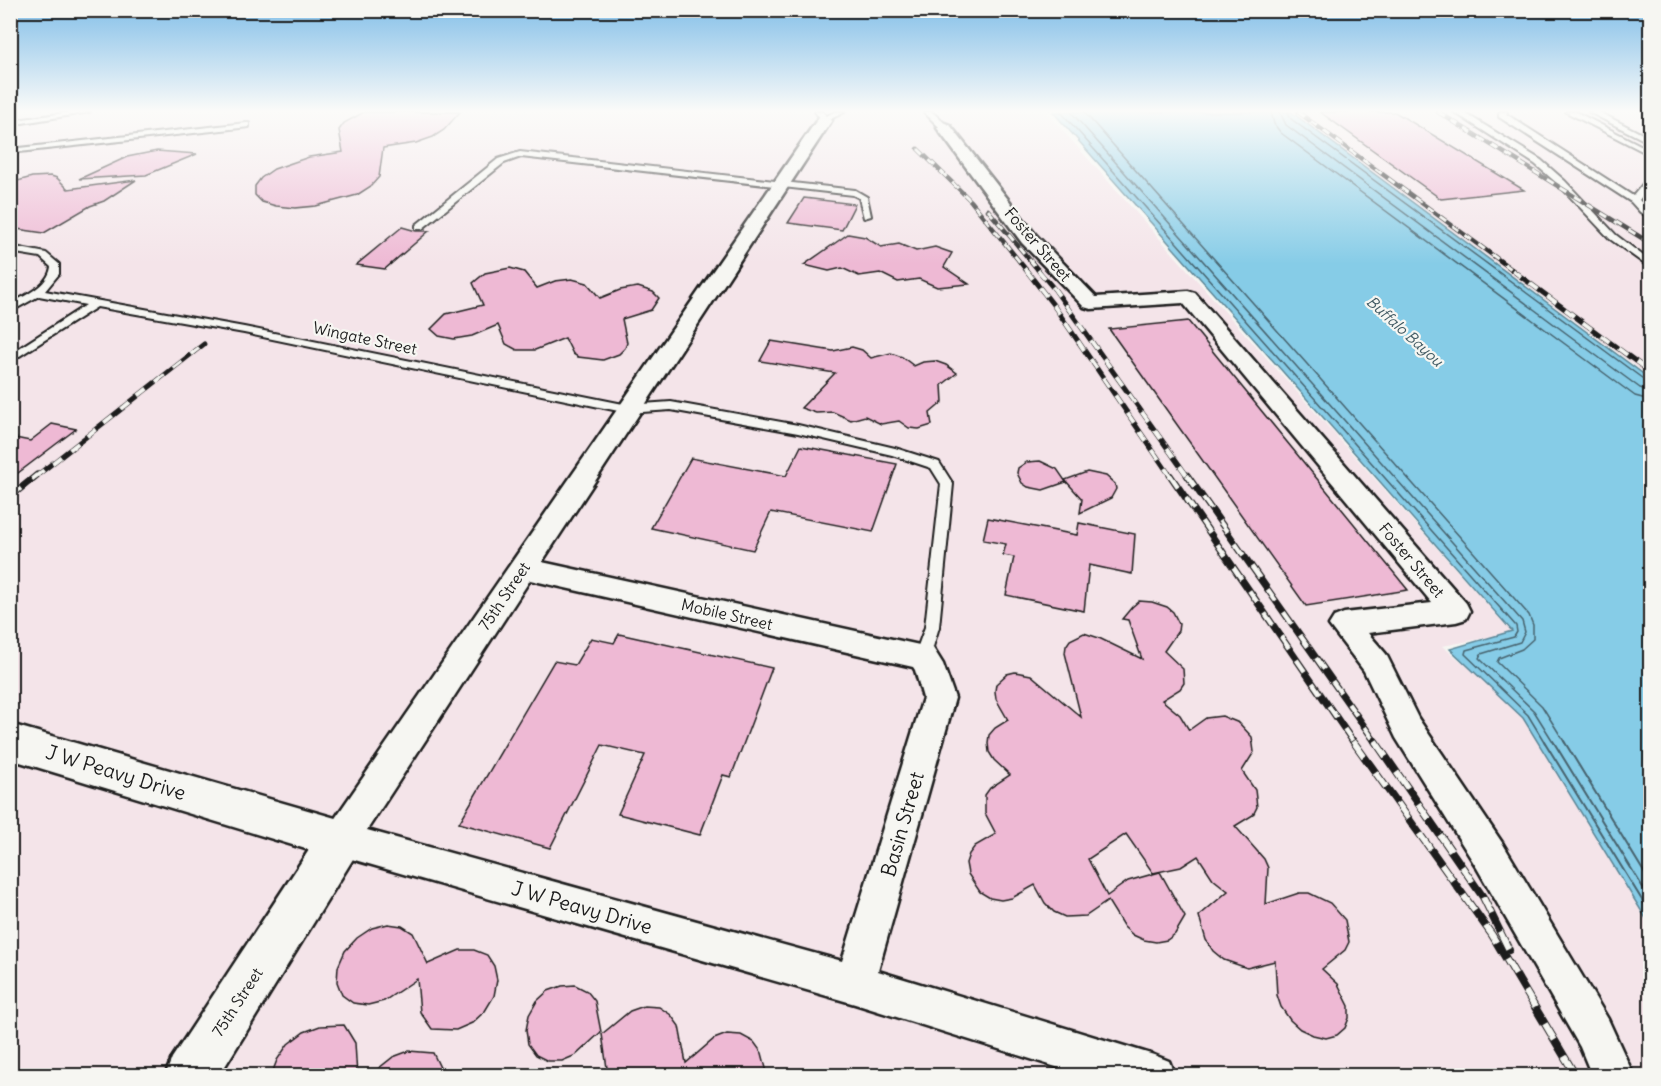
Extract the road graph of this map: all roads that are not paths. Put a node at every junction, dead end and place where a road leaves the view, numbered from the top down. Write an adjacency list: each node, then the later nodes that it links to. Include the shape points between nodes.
1 (499, 163): 12 (lane)
2 (598, 163): 8 (lane)
3 (795, 163): 8 (street, 75th Street)
4 (970, 163): 27 (street, Foster Street, via 1029,238 1091,303 1188,297 1456,611 1344,625 1375,663 1407,728 1490,856 1594,1033)
5 (1539, 163): 14 (lane, via 1613,237)
6 (1576, 163): 9 (lane)
7 (1650, 181): 9 (lane)
8 (781, 183): 11 (lane, via 860,194 866,202); 19 (street, 75th Street)
9 (1634, 200): 10 (lane)
10 (1650, 215)
11 (867, 216)
12 (419, 227)
13 (10, 249): 15 (lane, via 44,255 56,266 56,273)
14 (1650, 264)
15 (37, 293): 16 (lane, Wingate Street); 17 (lane)
16 (94, 304): 18 (lane); 19 (lane, Wingate Street, via 244,330)
17 (10, 309)
18 (10, 359)
19 (628, 409): 20 (street, 75th Street); 21 (lane, Wingate Street, via 671,406 798,429 936,465 947,484 933,627)
20 (522, 568): 21 (street, Mobile Street); 23 (street, 75th Street)
21 (925, 661): 24 (street, Basin Street, via 939,698)
22 (10, 741): 23 (street, J W Peavy Drive)
23 (341, 839): 24 (street, J W Peavy Drive); 25 (street, 75th Street)
24 (855, 984): 26 (street, J W Peavy Drive)
25 (190, 1076)
26 (1154, 1076)
27 (1613, 1076)

